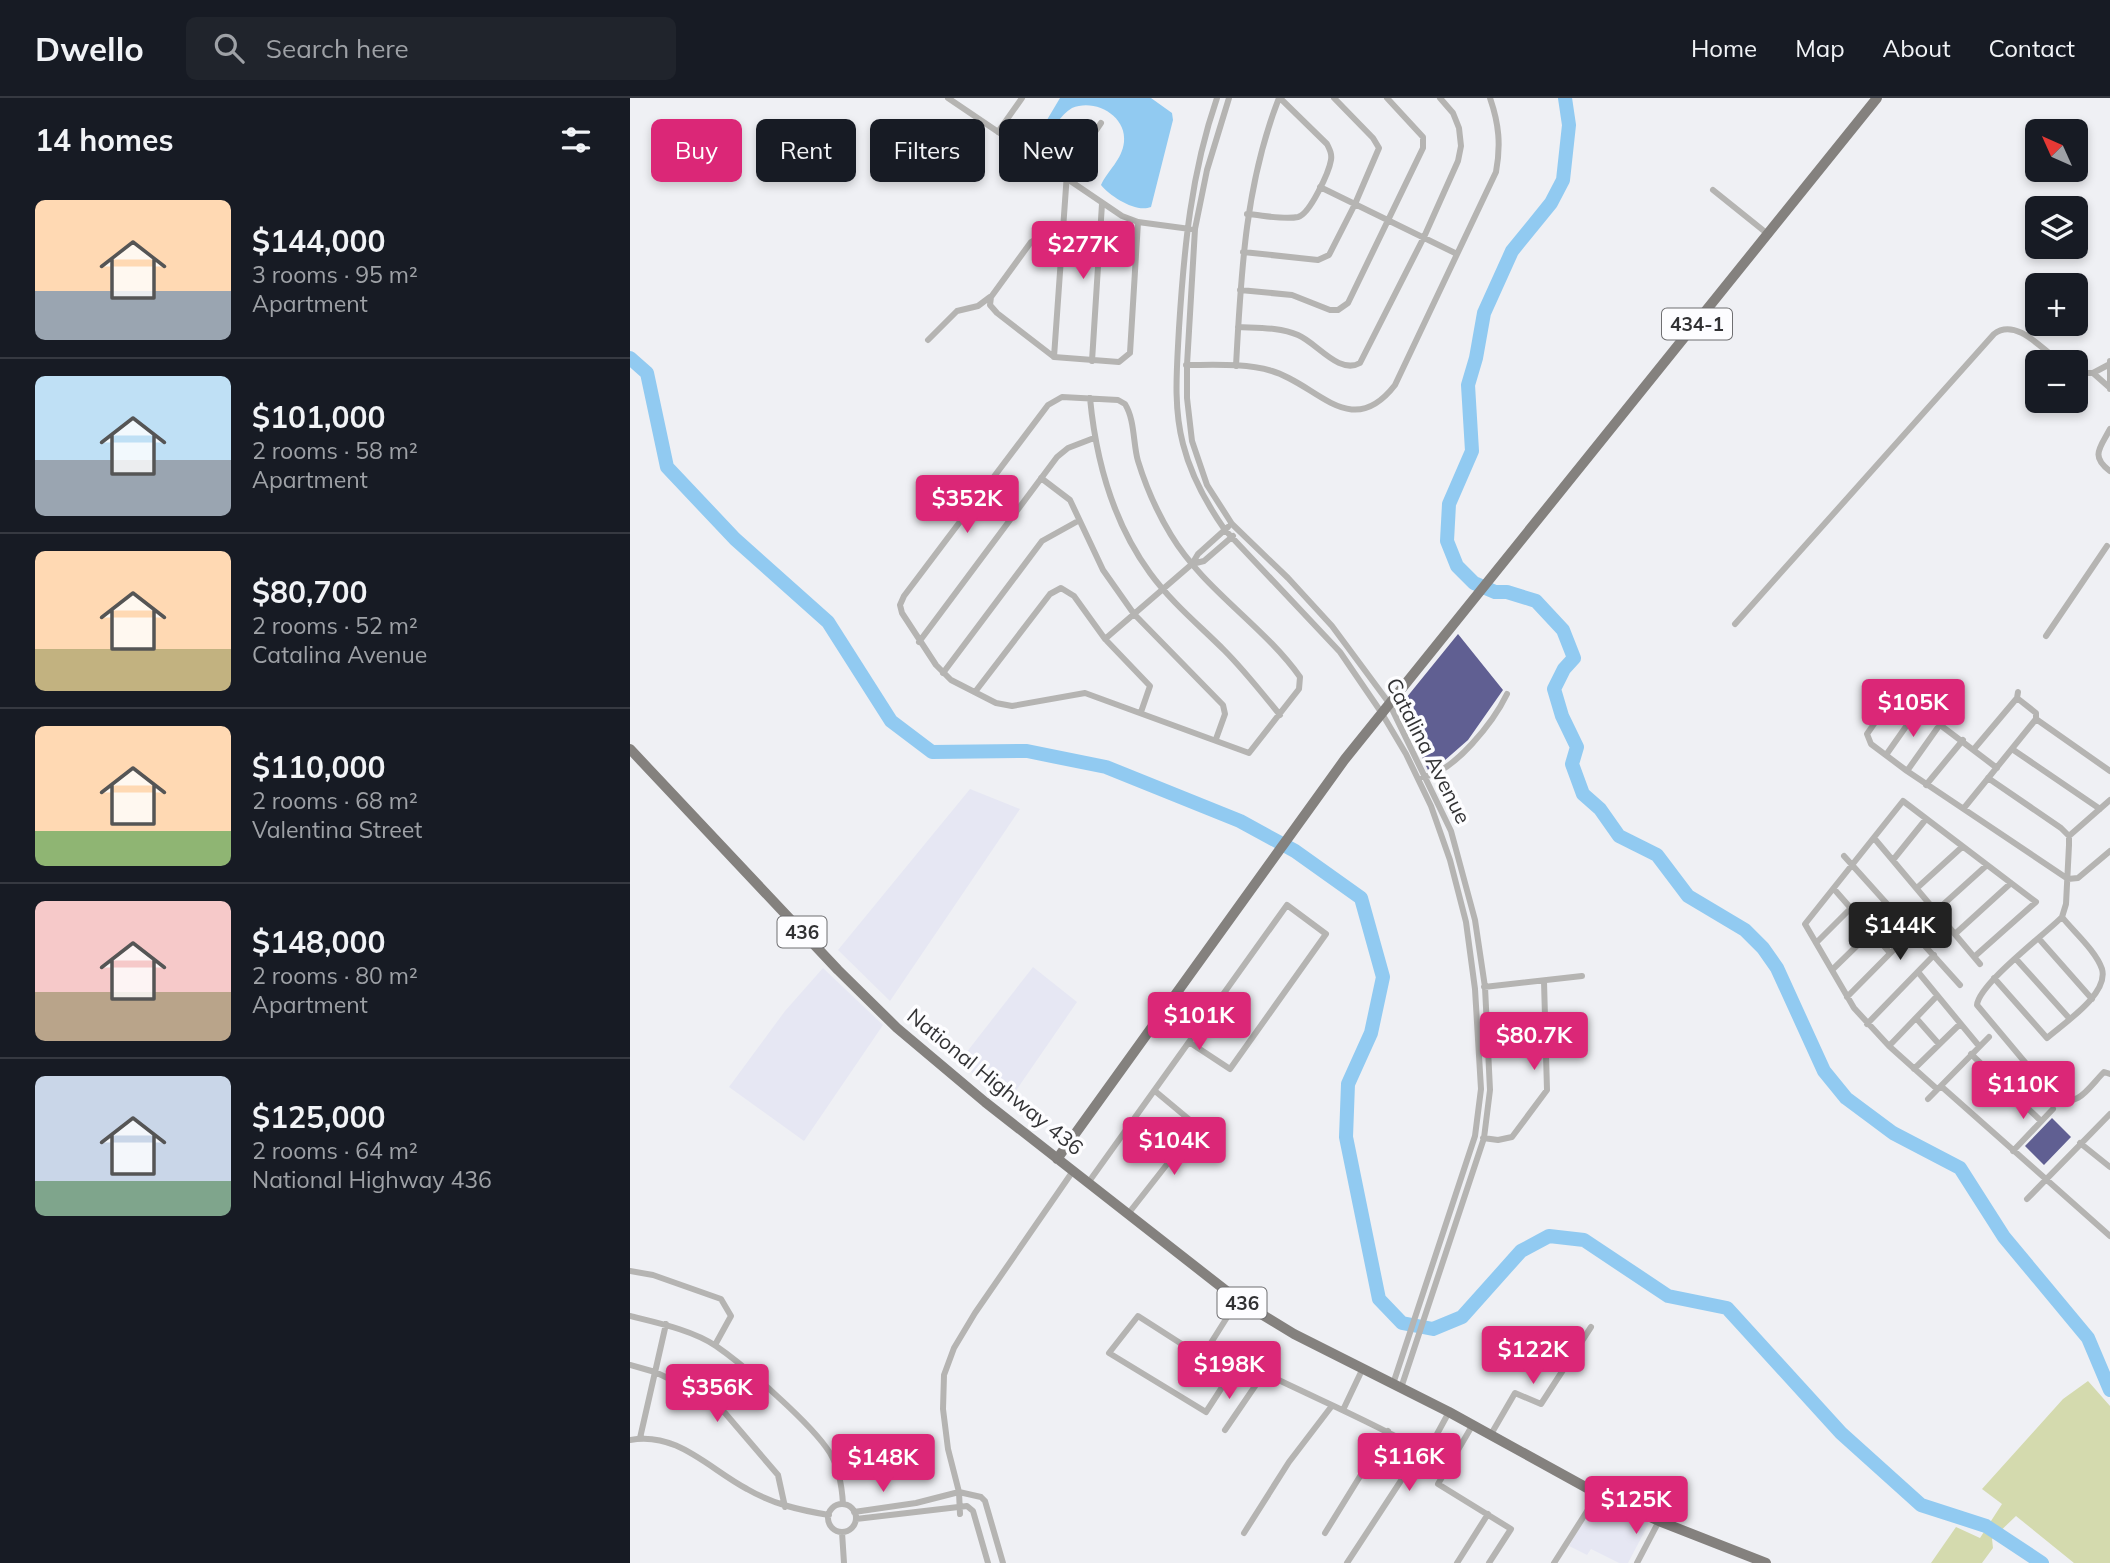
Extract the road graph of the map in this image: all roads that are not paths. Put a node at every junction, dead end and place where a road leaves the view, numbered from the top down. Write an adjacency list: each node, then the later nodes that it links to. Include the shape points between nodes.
1 (948, 98): 13 (street)
2 (1022, 98): 13 (street)
3 (1217, 98): 23 (street, Catalina Avenue, via 1196,168)
4 (1229, 98): 24 (street, Catalina Avenue)
5 (1280, 98): 16 (street, via 1327,144 1331,162); 20 (street, via 1261,151)
6 (1334, 98): 19 (street, via 1374,138 1378,148)
7 (1387, 98): 21 (street, via 1419,132 1423,144)
8 (1440, 98): 26 (street, via 1457,121 1460,154)
9 (1490, 98): 29 (street, via 1500,142 1496,172)
10 (1877, 98): 25 (main road, 434-1)
11 (1101, 123): 12 (street)
12 (1098, 127)
13 (998, 132)
14 (1066, 182): 27 (street)
15 (1070, 182): 18 (street)
16 (1320, 187): 19 (street); 20 (street, via 1310,208 1298,217)
17 (1713, 190): 25 (street)
18 (1102, 204): 22 (street); 36 (street)
19 (1355, 204): 21 (street); 28 (street, via 1323,259)
20 (1247, 214): 28 (street)
21 (1388, 220): 26 (street); 30 (street, via 1344,308 1330,310 1292,295)
22 (1138, 222): 23 (street); 36 (street, via 1130,353 1119,362)
23 (1186, 229): 24 (street); 38 (street, Catalina Avenue)
24 (1195, 229): 39 (street, Catalina Avenue)
25 (1769, 235): 65 (main road, 434-1)
26 (1424, 237): 29 (street); 32 (street, via 1366,355 1356,365 1342,365 1290,332)
27 (1061, 240): 31 (street, via 1038,238 1031,242); 35 (street)
28 (1243, 252): 30 (street)
29 (1457, 254): 40 (street, via 1395,384 1370,406 1331,405 1284,375)
30 (1240, 290): 32 (street)
31 (991, 297): 33 (street, via 957,311); 35 (street, via 990,305 997,313)
32 (1238, 327): 40 (street)
33 (928, 340)
34 (2044, 350): 58 (street, via 2014,329 1994,334)
35 (1054, 357): 36 (street)
36 (1092, 361)
37 (2109, 363): 42 (street); 43 (street)
38 (1177, 365): 39 (street); 51 (street, Catalina Avenue, via 1178,419 1189,466)
39 (1187, 365): 40 (street); 50 (street, Catalina Avenue, via 1192,442 1207,485)
40 (1236, 366)
41 (2088, 373): 42 (street)
42 (2093, 373): 43 (street)
43 (2110, 388)
44 (1090, 398): 46 (street); 55 (street, via 1118,400 1128,408 1138,461 1153,503); 61 (street, via 1058,397 1048,405 904,597 902,613)
45 (2110, 429): 47 (street, via 2098,457)
46 (1094, 438): 48 (street, via 1063,451); 56 (street, via 1118,518)
47 (2110, 471)
48 (1041, 478): 49 (street, via 1070,500); 61 (street)
49 (1078, 521): 57 (street, via 1103,570); 62 (street, via 1042,541)
50 (1232, 524): 51 (street); 52 (street, Catalina Avenue)
51 (1225, 530): 53 (street, Catalina Avenue); 55 (street)
52 (1239, 531): 53 (street); 65 (street, Catalina Avenue, via 1332,626)
53 (1232, 537): 55 (street, via 1205,561); 68 (street, Catalina Avenue, via 1340,652)
54 (2109, 545): 59 (street)
55 (1192, 564): 56 (street); 69 (street, via 1300,677 1300,689)
56 (1163, 589): 57 (street); 69 (street, via 1245,672)
57 (1134, 614): 60 (street); 72 (street, via 1223,705 1225,714)
58 (1735, 624)
59 (2046, 636)
60 (1105, 639): 63 (street, via 1070,592 1055,589); 67 (street, via 1150,686)
61 (919, 642): 62 (street)
62 (943, 673): 63 (street)
63 (975, 692): 67 (street, via 1012,706 1085,693)
64 (1507, 694): 82 (street, via 1477,739)
65 (1389, 703): 68 (main road, 434-1); 82 (street, Catalina Avenue)
66 (1919, 708): 71 (street); 77 (street); 77 (street, via 1897,695 1884,709 1867,739)
67 (1141, 712): 72 (street)
68 (1381, 712): 81 (street, Catalina Avenue); 147 (main road, 434-1)
69 (1280, 715): 72 (street, via 1249,753)
70 (2036, 719): 74 (street); 76 (street, via 2036,713 2017,695); 80 (street)
71 (1941, 723): 73 (street); 79 (street)
72 (1216, 739)
73 (1963, 740): 76 (street); 84 (street)
74 (2012, 748): 78 (street); 87 (street)
75 (630, 749): 147 (main road, National Highway 436 / 436, via 888,1019)
76 (1974, 749): 78 (street)
77 (1886, 755): 79 (street)
78 (1997, 768): 83 (street)
79 (1907, 771): 84 (street)
80 (2110, 771)
81 (1418, 777): 82 (street); 121 (street, Catalina Avenue, via 1459,888)
82 (1427, 777): 120 (street, Catalina Avenue, via 1460,858)
83 (1988, 778): 86 (street); 89 (street)
84 (1926, 785): 86 (street)
85 (2110, 800): 87 (street)
86 (1964, 808): 97 (street)
87 (2099, 809): 89 (street)
88 (1926, 818): 90 (street, via 1903,802); 91 (street); 94 (street)
89 (2068, 836): 97 (street)
90 (1874, 838): 94 (street); 95 (street)
91 (1962, 847): 96 (street); 99 (street)
92 (2110, 850): 97 (street, via 2078,878)
93 (1844, 856): 95 (street)
94 (1893, 860): 99 (street)
95 (1852, 865): 100 (street); 104 (street)
96 (1987, 866): 98 (street); 102 (street)
97 (2067, 879): 103 (street)
98 (2011, 883): 106 (street); 111 (street, via 2036,902)
99 (1917, 888): 102 (street)
100 (1833, 890): 101 (street); 108 (street, via 1805,924)
101 (1851, 908): 105 (street); 108 (street)
102 (1935, 910): 104 (street); 106 (street)
103 (2062, 917): 107 (street); 124 (street, via 2102,968 2103,982)
104 (1912, 930): 109 (street); 110 (street)
105 (1871, 932): 109 (street); 114 (street)
106 (1955, 934): 111 (street)
107 (2040, 940): 112 (street); 124 (street)
108 (1815, 943): 114 (street)
109 (1890, 953): 123 (street)
110 (1934, 956): 115 (street); 119 (street)
111 (1975, 957): 113 (street)
112 (2016, 959): 117 (street); 126 (street)
113 (1980, 964)
114 (1832, 970): 123 (street)
115 (1918, 972): 122 (street); 127 (street)
116 (1583, 976): 118 (street)
117 (1994, 978): 126 (street, via 2047,1038); 136 (street, via 1978,996 1977,1005 2055,1098 2075,1102 2104,1072)
118 (1544, 981): 120 (street); 144 (street, via 1547,1090 1512,1137)
119 (1960, 985)
120 (1485, 987): 121 (street); 144 (street, Catalina Avenue, via 1490,1090)
121 (1475, 989): 143 (street, Catalina Avenue, via 1481,1089)
122 (1937, 996): 125 (street); 128 (street)
123 (1847, 997): 127 (street)
124 (2092, 999): 126 (street)
125 (1916, 1018): 131 (street); 132 (street)
126 (2069, 1018)
127 (1867, 1024): 132 (street)
128 (1960, 1024): 131 (street); 133 (street)
129 (1989, 1037): 133 (street)
130 (1189, 1042): 130 (street, via 1287,905 1326,934 1230,1069); 138 (street)
131 (1938, 1044): 135 (street)
132 (1889, 1046): 135 (street)
133 (1979, 1046): 134 (street)
134 (1971, 1054): 137 (street); 142 (street)
135 (1914, 1069): 137 (street)
136 (2110, 1074)
137 (1939, 1088): 139 (street); 146 (street)
138 (1155, 1091): 151 (street); 153 (street, via 1191,1121 1168,1163)
139 (1927, 1098)
140 (2053, 1109): 142 (street)
141 (2110, 1114): 145 (street)
142 (2041, 1121): 146 (street)
143 (1475, 1136): 144 (street); 157 (street, Catalina Avenue)
144 (1485, 1138): 157 (street, Catalina Avenue)
145 (2080, 1143): 148 (street); 150 (street)
146 (2013, 1151): 150 (street)
147 (1057, 1158): 149 (main road, National Highway 436 / 436)
148 (2110, 1167)
149 (1073, 1171): 151 (main road, National Highway 436 / 436); 177 (street, via 954,1348 944,1375 943,1409)
150 (2045, 1181): 152 (street); 154 (street)
151 (1088, 1183): 153 (main road, National Highway 436 / 436)
152 (2026, 1199)
153 (1128, 1214): 156 (main road, National Highway 436 / 436)
154 (2110, 1236)
155 (630, 1271): 161 (street, via 721,1299 731,1316)
156 (1238, 1300): 162 (street); 164 (main road, National Highway 436 / 436)
157 (1425, 1302): 166 (street, Catalina Avenue)
158 (630, 1316): 159 (street)
159 (666, 1324): 161 (street); 165 (street)
160 (1591, 1327): 173 (street, via 1541,1404 1515,1393)
161 (715, 1345): 180 (street, via 791,1409 830,1453 842,1484)
162 (1202, 1357): 162 (street, via 1138,1316 1109,1353 1206,1412 1230,1375)
163 (630, 1365): 165 (street)
164 (1363, 1368): 166 (main road, National Highway 436 / 436); 168 (street)
165 (655, 1372): 174 (street); 181 (street, via 695,1391 725,1413 778,1475)
166 (1397, 1386): 169 (main road, National Highway 436 / 436)
167 (1331, 1407): 168 (street); 171 (street, via 1264,1373); 189 (street)
168 (1343, 1410): 172 (street)
169 (1449, 1412): 170 (main road, National Highway 436 / 436); 176 (street, via 1431,1446)
170 (1472, 1426): 173 (main road, National Highway 436 / 436); 184 (street, via 1438,1484)
171 (1225, 1430)
172 (1388, 1431): 176 (street); 190 (street)
173 (1490, 1436): 178 (main road, National Highway 436 / 436)
174 (640, 1438): 175 (street); 181 (street, via 692,1452 745,1489)
175 (630, 1440)
176 (1421, 1450): 194 (street)
177 (959, 1492): 179 (street); 182 (street); 193 (street, via 984,1499)
178 (1598, 1494): 187 (main road, National Highway 436 / 436); 197 (street)
179 (930, 1499): 183 (street); 186 (street)
180 (843, 1504): 185 (street); 186 (street)
181 (785, 1507): 185 (street)
182 (959, 1511): 183 (street); 192 (street, via 967,1506 973,1511)
183 (929, 1512): 186 (street)
184 (1488, 1514): 195 (street); 196 (street, via 1511,1529)
185 (829, 1515): 188 (street, via 831,1526)
186 (855, 1516): 188 (street, via 849,1530)
187 (1659, 1521): 198 (street); 199 (main road, National Highway 436 / 436)
188 (842, 1532): 191 (street)
189 (1244, 1533)
190 (1325, 1534)
191 (844, 1563)
192 (988, 1563)
193 (1003, 1563)
194 (1347, 1563)
195 (1457, 1563)
196 (1489, 1563)
197 (1554, 1563)
198 (1637, 1563)
199 (1766, 1563)

